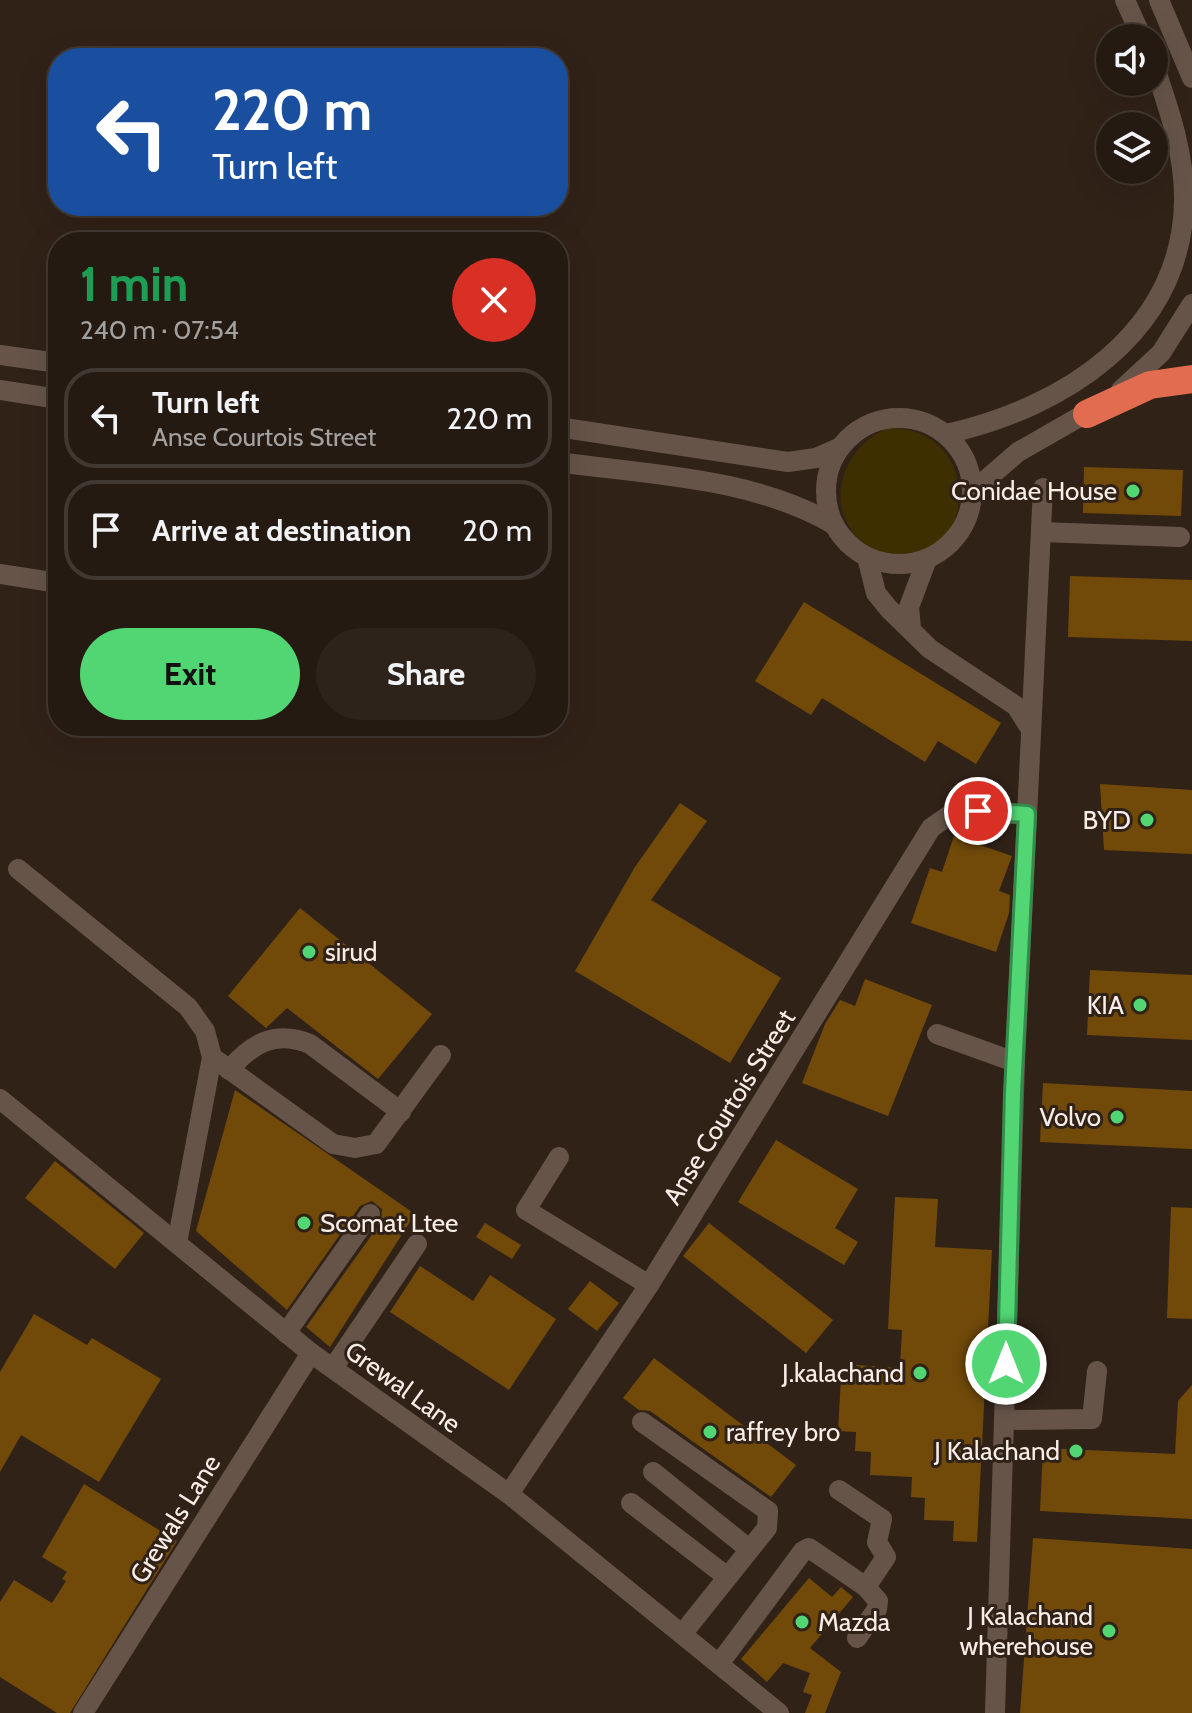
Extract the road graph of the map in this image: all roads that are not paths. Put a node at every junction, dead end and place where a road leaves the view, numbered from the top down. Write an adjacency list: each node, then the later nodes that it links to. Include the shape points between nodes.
1 (1125, 0): 3 (street)
2 (1159, 0): 4 (street)
3 (1136, 24)
4 (1192, 78)
5 (1163, 96): 14 (street, via 1181,158 1184,201 1180,239 1156,304 1135,334 1097,368 1015,415)
6 (1192, 304): 12 (street, via 1161,353)
7 (0, 355): 8 (street)
8 (48, 362)
9 (1192, 379): 12 (highway, via 1150,385)
10 (0, 390): 11 (street)
11 (48, 397)
12 (1087, 414): 18 (street, via 1018,452)
13 (568, 429): 15 (street, via 788,462)
14 (946, 434): 15 (street, via 929,424 890,418 853,434); 18 (street, via 966,460)
15 (839, 448): 19 (street, via 825,485)
16 (568, 463): 19 (street, via 782,499)
17 (1043, 488): 20 (street)
18 (973, 491): 23 (street, via 965,524 942,551)
19 (833, 524): 22 (street)
20 (1041, 532): 21 (street); 27 (street)
21 (1180, 537)
22 (867, 557): 23 (street, via 897,564); 26 (street, via 876,593)
23 (927, 559): 26 (street, via 909,607)
24 (0, 574): 25 (street)
25 (48, 581)
26 (911, 629): 27 (street, via 930,649 1016,706)
27 (1030, 728): 28 (street)
28 (1027, 814): 32 (street); 40 (street, Anse Courtois Street, via 951,814 931,828)
29 (18, 869): 33 (street, via 188,1007)
30 (937, 1034): 32 (street)
31 (441, 1055): 35 (street)
32 (1015, 1062): 45 (street)
33 (221, 1064): 35 (street, via 267,1039 293,1037); 35 (street, via 333,1144 376,1144); 38 (street)
34 (0, 1099): 38 (street, Grewal Lane)
35 (401, 1112)
36 (559, 1157): 40 (street, via 526,1210)
37 (370, 1214): 41 (street)
38 (177, 1243): 41 (street, Grewal Lane)
39 (417, 1244): 43 (street)
40 (649, 1285): 49 (street, Anse Courtois Street)
41 (286, 1333): 42 (street, Grewal Lane)
42 (311, 1353): 43 (street, Grewal Lane); 57 (street, Grewals Lane)
43 (333, 1368): 49 (street, Grewal Lane)
44 (1097, 1371): 45 (street, via 1092,1419)
45 (1006, 1420): 59 (street)
46 (642, 1422): 51 (street, via 768,1511 767,1528)
47 (653, 1472): 51 (street)
48 (839, 1490): 53 (street, via 882,1519 877,1542 886,1557)
49 (509, 1494): 54 (street, Grewal Lane)
50 (631, 1503): 52 (street)
51 (749, 1549): 52 (street)
52 (726, 1576): 54 (street)
53 (866, 1587): 55 (street, via 878,1601 877,1609); 56 (street, via 817,1551 803,1551)
54 (683, 1633): 56 (street, Grewal Lane)
55 (857, 1638)
56 (719, 1664): 58 (street, Grewal Lane)
57 (83, 1713)
58 (779, 1713)
59 (995, 1713)

